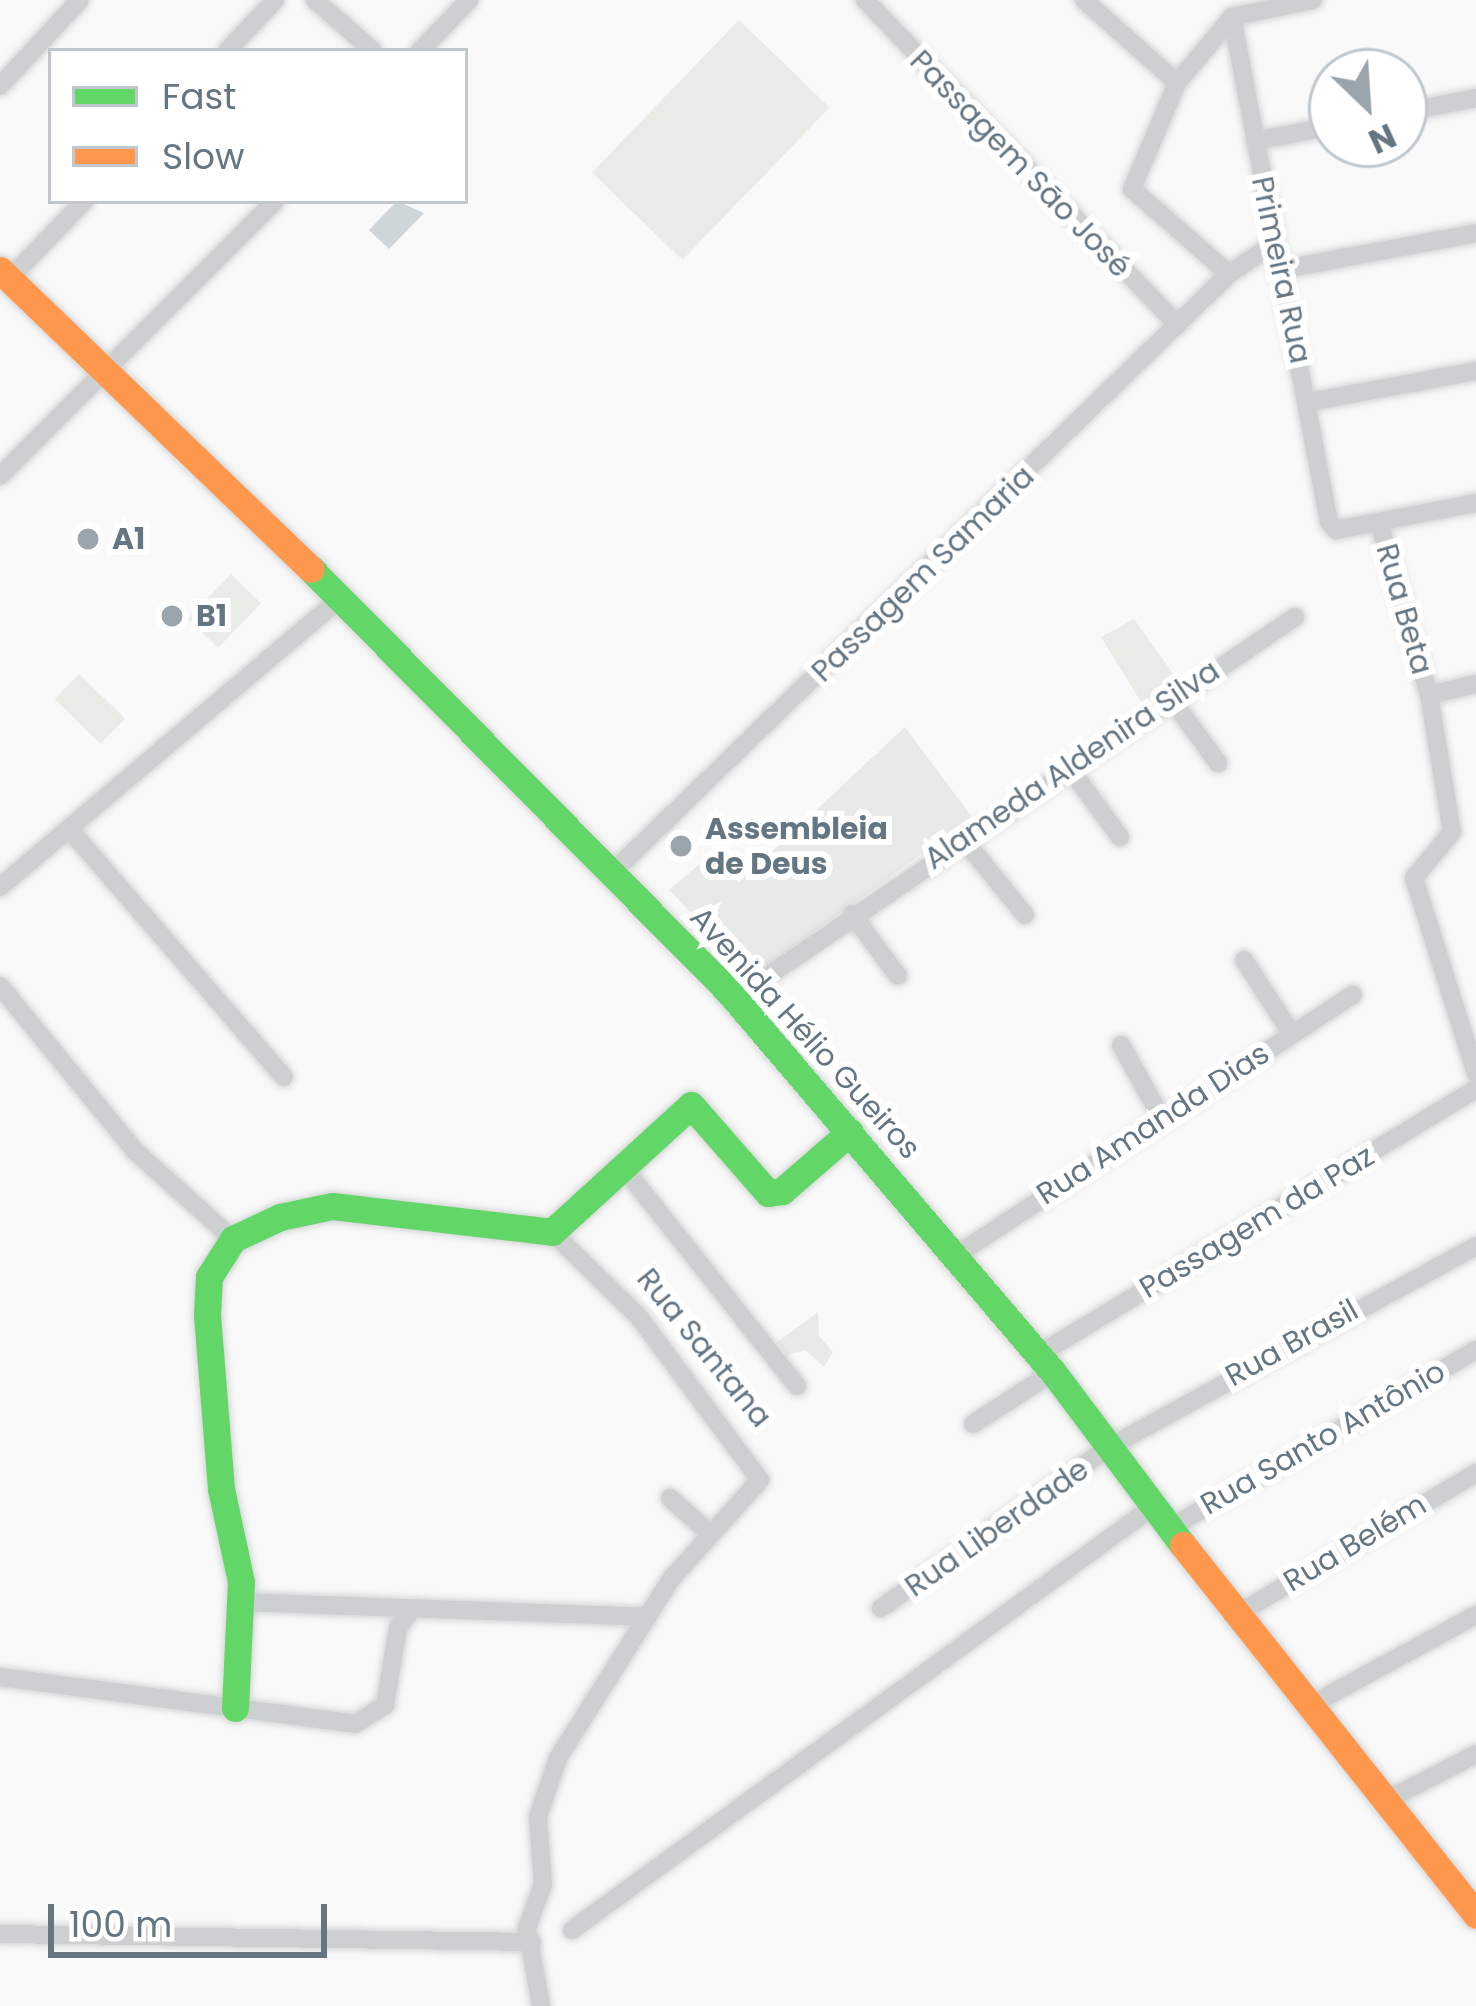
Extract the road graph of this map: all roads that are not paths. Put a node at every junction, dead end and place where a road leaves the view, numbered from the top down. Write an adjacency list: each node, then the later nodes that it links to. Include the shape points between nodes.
1 (80, 0): 14 (street)
2 (275, 0): 10 (street)
3 (315, 0): 11 (street)
4 (469, 0): 12 (street)
5 (866, 0): 26 (street, Passagem São José)
6 (1084, 0): 13 (street)
7 (1313, 0): 8 (street)
8 (1256, 5): 9 (street)
9 (1232, 17): 13 (street); 18 (street, Primeira Rua)
10 (229, 48)
11 (370, 48)
12 (423, 48)
13 (1177, 83): 25 (street, via 1132,189)
14 (0, 86)
15 (1476, 98): 16 (street)
16 (1428, 107)
17 (1308, 131): 18 (street)
18 (1255, 141): 22 (street, Primeira Rua)
19 (81, 204): 24 (street)
20 (272, 204): 28 (street)
21 (1476, 233): 23 (street)
22 (1273, 244): 23 (street, Primeira Rua); 25 (street, Passagem Samaria)
23 (1279, 270): 29 (street, Primeira Rua)
24 (5, 274): 28 (main road, Avenida Hélio Gueiros)
25 (1229, 274): 26 (street, Passagem Samaria)
26 (1178, 325): 45 (street, Passagem Samaria)
27 (1476, 370): 29 (street)
28 (111, 371): 30 (street); 33 (main road, Avenida Hélio Gueiros)
29 (1309, 402): 32 (street, Primeira Rua, via 1329,522 1336,530)
30 (0, 476)
31 (1476, 503): 32 (street)
32 (1379, 522): 36 (street, Rua Beta)
33 (341, 598): 41 (street); 45 (main road, Avenida Hélio Gueiros)
34 (1294, 617): 37 (street, Alameda Aldenira Silva)
35 (1476, 684): 36 (street, Rua Beta)
36 (1429, 695): 42 (street, Rua Beta)
37 (1170, 697): 38 (street); 39 (street, Alameda Aldenira Silva)
38 (1218, 763)
39 (1068, 766): 43 (street); 44 (street, Alameda Aldenira Silva)
40 (1476, 827): 42 (street)
41 (70, 829): 46 (street); 57 (street)
42 (1452, 832): 56 (street, via 1414,878)
43 (1120, 838)
44 (963, 839): 47 (street, Alameda Aldenira Silva); 48 (street)
45 (614, 871): 53 (main road, Avenida Hélio Gueiros)
46 (0, 887)
47 (851, 914): 50 (street); 53 (street, Alameda Aldenira Silva)
48 (1025, 915)
49 (1244, 960): 54 (street)
50 (898, 976)
51 (0, 986): 63 (street, via 136,1152)
52 (1353, 995): 54 (street, Rua Amanda Dias)
53 (734, 999): 60 (main road, Avenida Hélio Gueiros)
54 (1291, 1033): 59 (street, Rua Amanda Dias)
55 (1121, 1045): 59 (street)
56 (1476, 1072)
57 (284, 1077)
58 (1476, 1089): 67 (street, Passagem da Paz)
59 (1161, 1117): 65 (street, Rua Amanda Dias)
60 (850, 1132): 61 (main road, via 782,1191 768,1193 691,1106); 65 (main road, Avenida Hélio Gueiros)
61 (626, 1171): 62 (main road); 68 (street, Rua Santana)
62 (552, 1232): 63 (main road, via 332,1206 280,1216); 74 (street, Rua Santana, via 611,1285 760,1474 758,1487)
63 (232, 1239): 75 (main road, via 209,1277 214,1423)
64 (1476, 1246): 70 (street, Rua Brasil)
65 (955, 1256): 67 (main road, Avenida Hélio Gueiros)
66 (1476, 1350): 73 (street, Rua Santo Antônio)
67 (1046, 1364): 69 (street, Passagem da Paz); 70 (main road, Avenida Hélio Gueiros)
68 (797, 1386)
69 (973, 1424)
70 (1111, 1446): 73 (main road, Avenida Hélio Gueiros); 76 (street, Rua Liberdade)
71 (1476, 1473): 79 (street, Rua Belém)
72 (670, 1498): 74 (street)
73 (1162, 1517): 79 (main road, Avenida Hélio Gueiros); 87 (street, Rua Santo Antônio)
74 (708, 1532): 80 (street)
75 (242, 1602): 77 (street); 83 (main road)
76 (881, 1608)
77 (412, 1609): 80 (street); 83 (street, via 398,1628 385,1705 371,1720)
78 (1476, 1615): 82 (street)
79 (1236, 1616): 82 (main road, Avenida Hélio Gueiros)
80 (644, 1617): 89 (street, via 573,1726 546,1788 535,1839 543,1884 527,1928)
81 (0, 1676): 83 (street)
82 (1309, 1706): 85 (main road, Avenida Hélio Gueiros)
83 (235, 1708)
84 (1476, 1754): 85 (street)
85 (1389, 1799): 86 (main road, Avenida Hélio Gueiros)
86 (1473, 1904)
87 (572, 1930)
88 (0, 1934): 89 (street)
89 (532, 1942): 90 (street)
90 (541, 2006)

